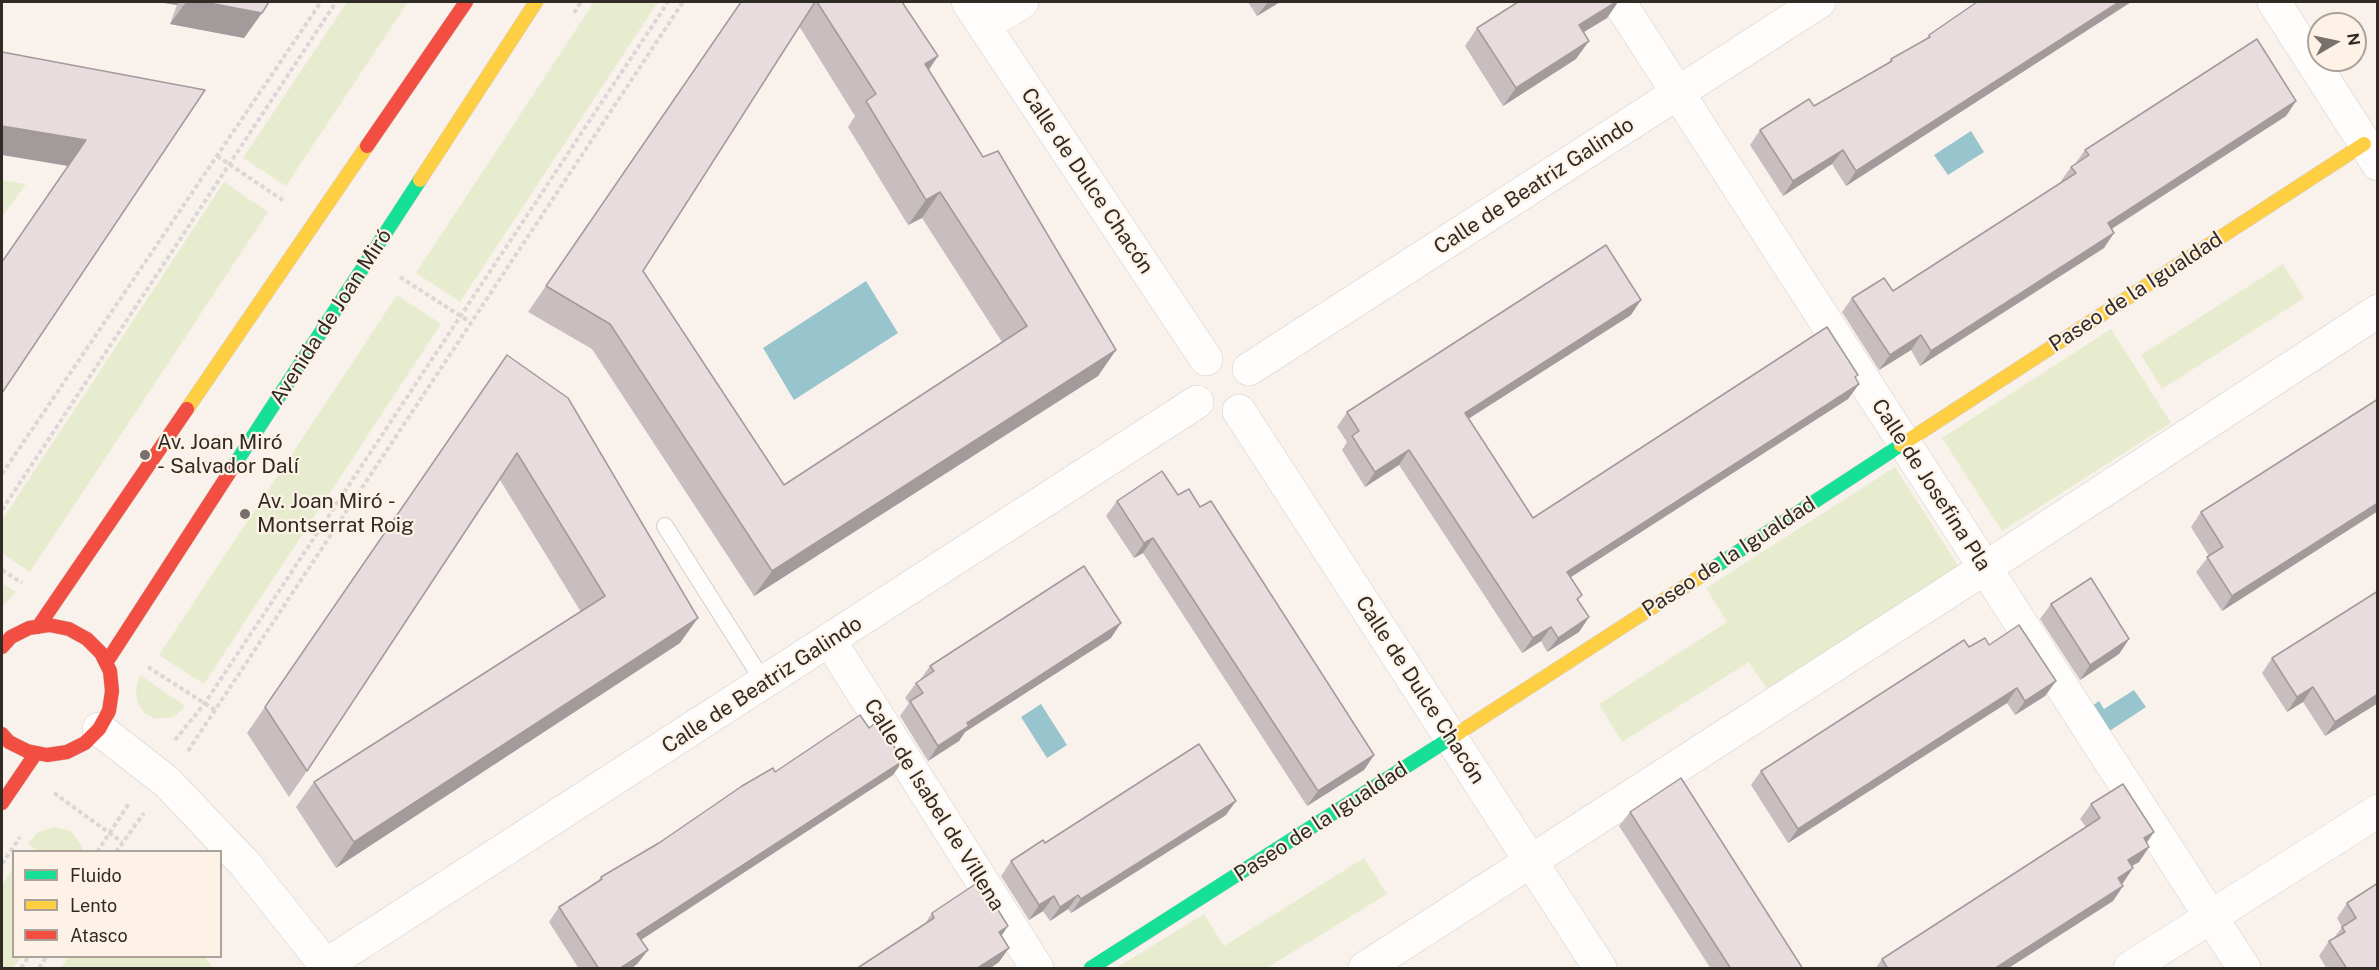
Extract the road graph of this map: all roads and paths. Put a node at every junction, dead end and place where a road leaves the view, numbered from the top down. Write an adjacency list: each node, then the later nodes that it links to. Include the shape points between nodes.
1 (321, 2): 14 (path)
2 (336, 2): 15 (path)
3 (466, 2): 30 (street)
4 (536, 2): 33 (street, Avenida de Joan Miró)
5 (668, 2): 19 (path)
6 (683, 2): 20 (path)
7 (1023, 2): 11 (street)
8 (1619, 2): 12 (street, Calle de Josefina Pla)
9 (1819, 2): 12 (street, Calle de Beatriz Galindo)
10 (2274, 2): 13 (street)
11 (976, 14): 21 (street, Calle de Dulce Chacón)
12 (1678, 93): 22 (street, Calle de Beatriz Galindo); 25 (street, Calle de Josefina Pla)
13 (2371, 154): 25 (street, Paseo de la Igualdad)
14 (217, 156): 15 (path); 26 (path)
15 (228, 164): 16 (path); 27 (path)
16 (290, 205)
17 (398, 276): 19 (path)
18 (2378, 311): 29 (street)
19 (460, 315): 20 (path); 40 (path)
20 (470, 322): 40 (path)
21 (1206, 359): 22 (street, via 1221,354 1237,357); 23 (street, via 1196,371 1192,387)
22 (1249, 369): 24 (street, via 1253,384 1250,400)
23 (1197, 402): 24 (street, via 1208,412 1224,417); 31 (street, Calle de Beatriz Galindo)
24 (1239, 411): 37 (street, Calle de Dulce Chacón)
25 (1904, 443): 29 (street, Calle de Josefina Pla); 37 (street, Paseo de la Igualdad)
26 (2, 474)
27 (2, 510)
28 (665, 526): 34 (lane)
29 (1985, 568): 47 (street); 48 (street, Calle de Josefina Pla)
30 (38, 627): 32 (street, via 11,637); 33 (street, via 69,629 87,639)
31 (830, 641): 34 (street, Calle de Beatriz Galindo); 50 (street, Calle de Isabel de Villena)
32 (2, 647)
33 (106, 663): 35 (street, via 112,691 109,711)
34 (765, 684): 49 (street, Calle de Beatriz Galindo)
35 (99, 729): 38 (street, via 85,743 67,752); 40 (street)
36 (2, 734): 38 (street, via 9,742)
37 (1451, 738): 47 (street, Calle de Dulce Chacón); 51 (street, Paseo de la Igualdad)
38 (36, 753): 39 (street)
39 (23, 771): 41 (street); 43 (path)
40 (159, 776): 43 (path); 44 (path); 49 (street, via 245,864)
41 (2, 803)
42 (2378, 811): 48 (street)
43 (109, 834): 44 (path); 45 (path)
44 (122, 842): 46 (path)
45 (98, 850)
46 (117, 850)
47 (1531, 860): 52 (street); 53 (street, Calle de Dulce Chacón)
48 (2211, 917): 54 (street); 55 (street, Calle de Josefina Pla)
49 (327, 967)
50 (1037, 969)
51 (1091, 969)
52 (1365, 969)
53 (1600, 969)
54 (2130, 969)
55 (2244, 969)

